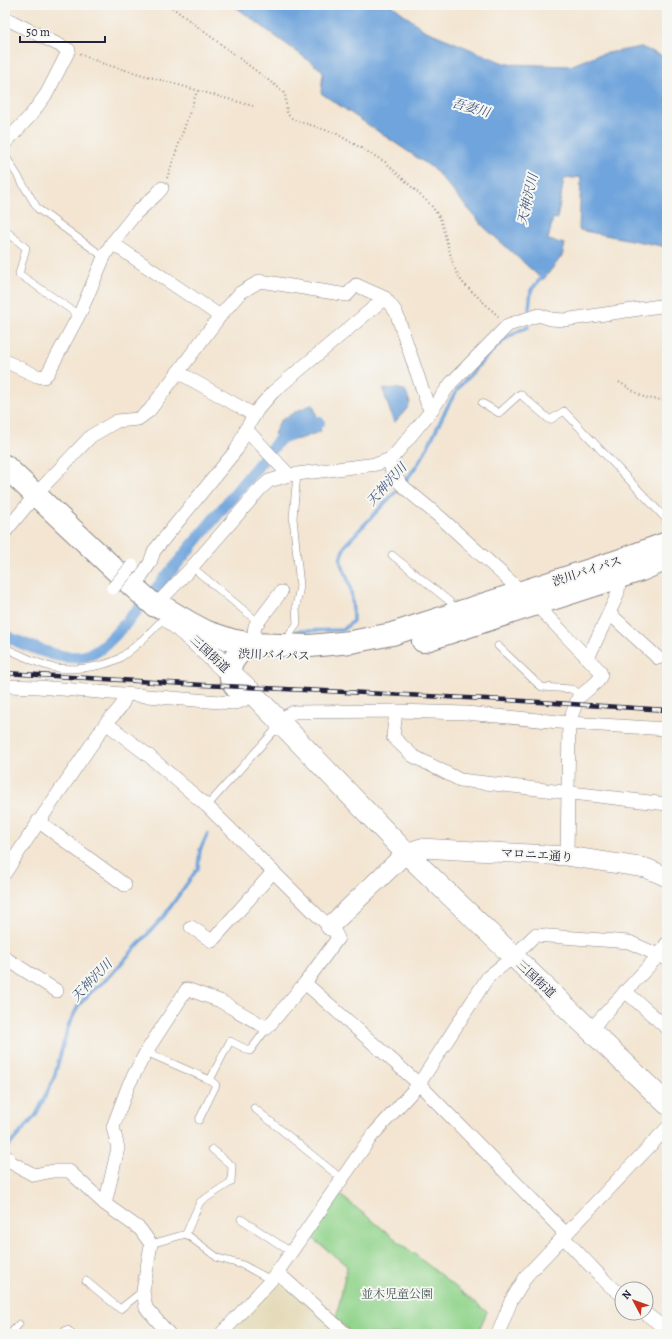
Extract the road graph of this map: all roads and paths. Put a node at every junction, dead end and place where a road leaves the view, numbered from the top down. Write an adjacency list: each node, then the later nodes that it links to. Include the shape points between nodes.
1 (169, 5): 16 (path, via 280,89 285,94 287,113 290,117 337,134 384,162 430,204 440,218 454,267 462,282)
2 (5, 18): 3 (street)
3 (69, 50): 4 (path, via 104,64); 6 (street, via 47,93 32,115)
4 (197, 90): 5 (path); 8 (path)
5 (253, 106)
6 (5, 143)
7 (5, 155): 11 (lane, via 38,209)
8 (162, 188): 10 (street, via 136,213)
9 (5, 230): 14 (lane, via 26,248 19,274)
10 (112, 243): 11 (street); 15 (street)
11 (104, 257): 14 (street)
12 (385, 298): 15 (street, via 356,285 347,295 260,281 240,293); 22 (street, via 396,312); 23 (street, via 273,392)
13 (667, 305): 16 (street, via 564,320 539,315)
14 (79, 316): 17 (street, via 44,377)
15 (220, 316): 18 (street)
16 (508, 325): 22 (street, via 451,383)
17 (5, 361)
18 (178, 372): 23 (street); 28 (street, via 149,411 138,419 117,421 92,436)
19 (619, 382): 21 (path, via 645,398 663,400)
20 (482, 403): 29 (lane, via 499,413 520,394 550,420 564,410)
21 (667, 404)
22 (431, 411): 25 (street)
23 (254, 415): 24 (street)
24 (246, 428): 27 (street); 36 (street, via 237,448 154,551 150,563)
25 (389, 460): 27 (street, via 377,464); 38 (street, via 392,472 403,486)
26 (5, 466): 28 (highway, 三国街道)
27 (293, 474): 34 (street, via 269,481 261,488); 46 (lane, via 293,518 300,586 296,607 297,624)
28 (36, 494): 30 (street); 36 (highway, 三国街道)
29 (667, 520)
30 (5, 532)
31 (667, 543): 35 (highway, 渋川バイパス)
32 (392, 555): 40 (lane, via 449,601)
33 (667, 559): 35 (highway, 渋川バイパス, via 641,570)
34 (192, 567): 41 (street); 42 (lane)
35 (617, 570): 38 (highway, 渋川バイパス); 39 (street, via 620,586)
36 (128, 580): 41 (highway, 三国街道)
37 (281, 592): 42 (street)
38 (530, 598): 40 (highway, 渋川バイパス); 46 (highway, 渋川バイパス, via 399,648 368,654 324,656); 47 (street)
39 (609, 613): 47 (street); 48 (street)
40 (456, 614): 46 (highway, 渋川バイパス, via 409,630 371,639)
41 (164, 619): 43 (highway, 渋川バイパス); 43 (main road, 三国街道); 45 (lane, via 128,652 116,659 92,666 73,669 51,667); 49 (main road, 三国街道); 49 (highway, 渋川バイパス, via 163,607 207,632 231,640)
42 (258, 622): 49 (street)
43 (194, 639): 49 (highway, 渋川バイパス, via 215,649)
44 (498, 646): 52 (lane, via 542,687 571,690)
45 (5, 648)
46 (280, 651): 49 (highway, 渋川バイパス); 49 (highway, via 252,661 245,668)
47 (588, 658): 52 (street, via 600,671 601,676)
48 (658, 658)
49 (243, 677): 51 (street, via 239,703); 56 (main road, 三国街道)
50 (5, 686): 51 (street)
51 (125, 694): 54 (street, via 125,702)
52 (583, 695): 55 (street, via 578,698)
53 (396, 711): 55 (street); 56 (street, via 294,712); 58 (street, via 393,737 413,756 460,780)
54 (106, 723): 60 (street); 61 (street)
55 (569, 723): 57 (street); 58 (street)
56 (279, 726): 60 (lane); 62 (main road, 三国街道, via 348,803)
57 (667, 729)
58 (568, 793): 59 (street); 63 (street)
59 (667, 804)
60 (207, 806): 64 (street)
61 (38, 821): 65 (street); 67 (street)
62 (406, 853): 63 (street, マロニエ通り, via 421,848); 68 (street); 71 (main road, 三国街道)
63 (567, 856): 66 (street, マロニエ通り, via 646,868)
64 (273, 872): 68 (street); 69 (street, via 212,941)
65 (5, 873)
66 (667, 877)
67 (125, 885)
68 (330, 926): 74 (street, via 338,938)
69 (191, 927)
70 (667, 943): 72 (street)
71 (513, 957): 72 (street, via 535,935 629,942); 79 (main road, 三国街道); 82 (street, via 488,977)
72 (663, 957): 76 (street)
73 (5, 958): 75 (street)
74 (305, 983): 77 (street); 82 (street)
75 (58, 991)
76 (625, 991): 78 (street); 79 (street)
77 (266, 1028): 80 (street, via 220,1001 187,989); 81 (lane, via 250,1051 230,1040)
78 (667, 1028)
79 (590, 1030): 83 (main road, 三国街道)
80 (146, 1052): 81 (lane); 90 (street, via 129,1084 113,1127 118,1148)
81 (210, 1080): 85 (lane, via 216,1085)
82 (419, 1084): 89 (street, via 371,1137); 93 (street, via 562,1230)
83 (667, 1104)
84 (254, 1108): 89 (lane)
85 (199, 1120)
86 (667, 1128): 93 (street)
87 (212, 1149): 92 (lane, via 232,1166 231,1182 200,1202)
88 (6, 1157): 90 (street, via 34,1175 53,1170 69,1171)
89 (342, 1179): 95 (street)
90 (105, 1204): 94 (street, via 140,1229)
91 (241, 1219): 95 (lane)
92 (186, 1234): 94 (lane); 96 (lane, via 218,1258)
93 (563, 1237): 98 (street); 107 (street, via 527,1275 511,1301)
94 (151, 1244): 99 (street)
95 (291, 1252): 96 (street)
96 (274, 1276): 105 (street); 106 (street)
97 (86, 1282): 99 (lane, via 120,1309)
98 (614, 1289)
99 (143, 1291): 104 (street, via 146,1308)
100 (654, 1320): 102 (street)
101 (19, 1324): 103 (lane)
102 (667, 1330)
103 (10, 1334)
104 (169, 1334)
105 (221, 1334)
106 (346, 1334)
107 (498, 1334)

